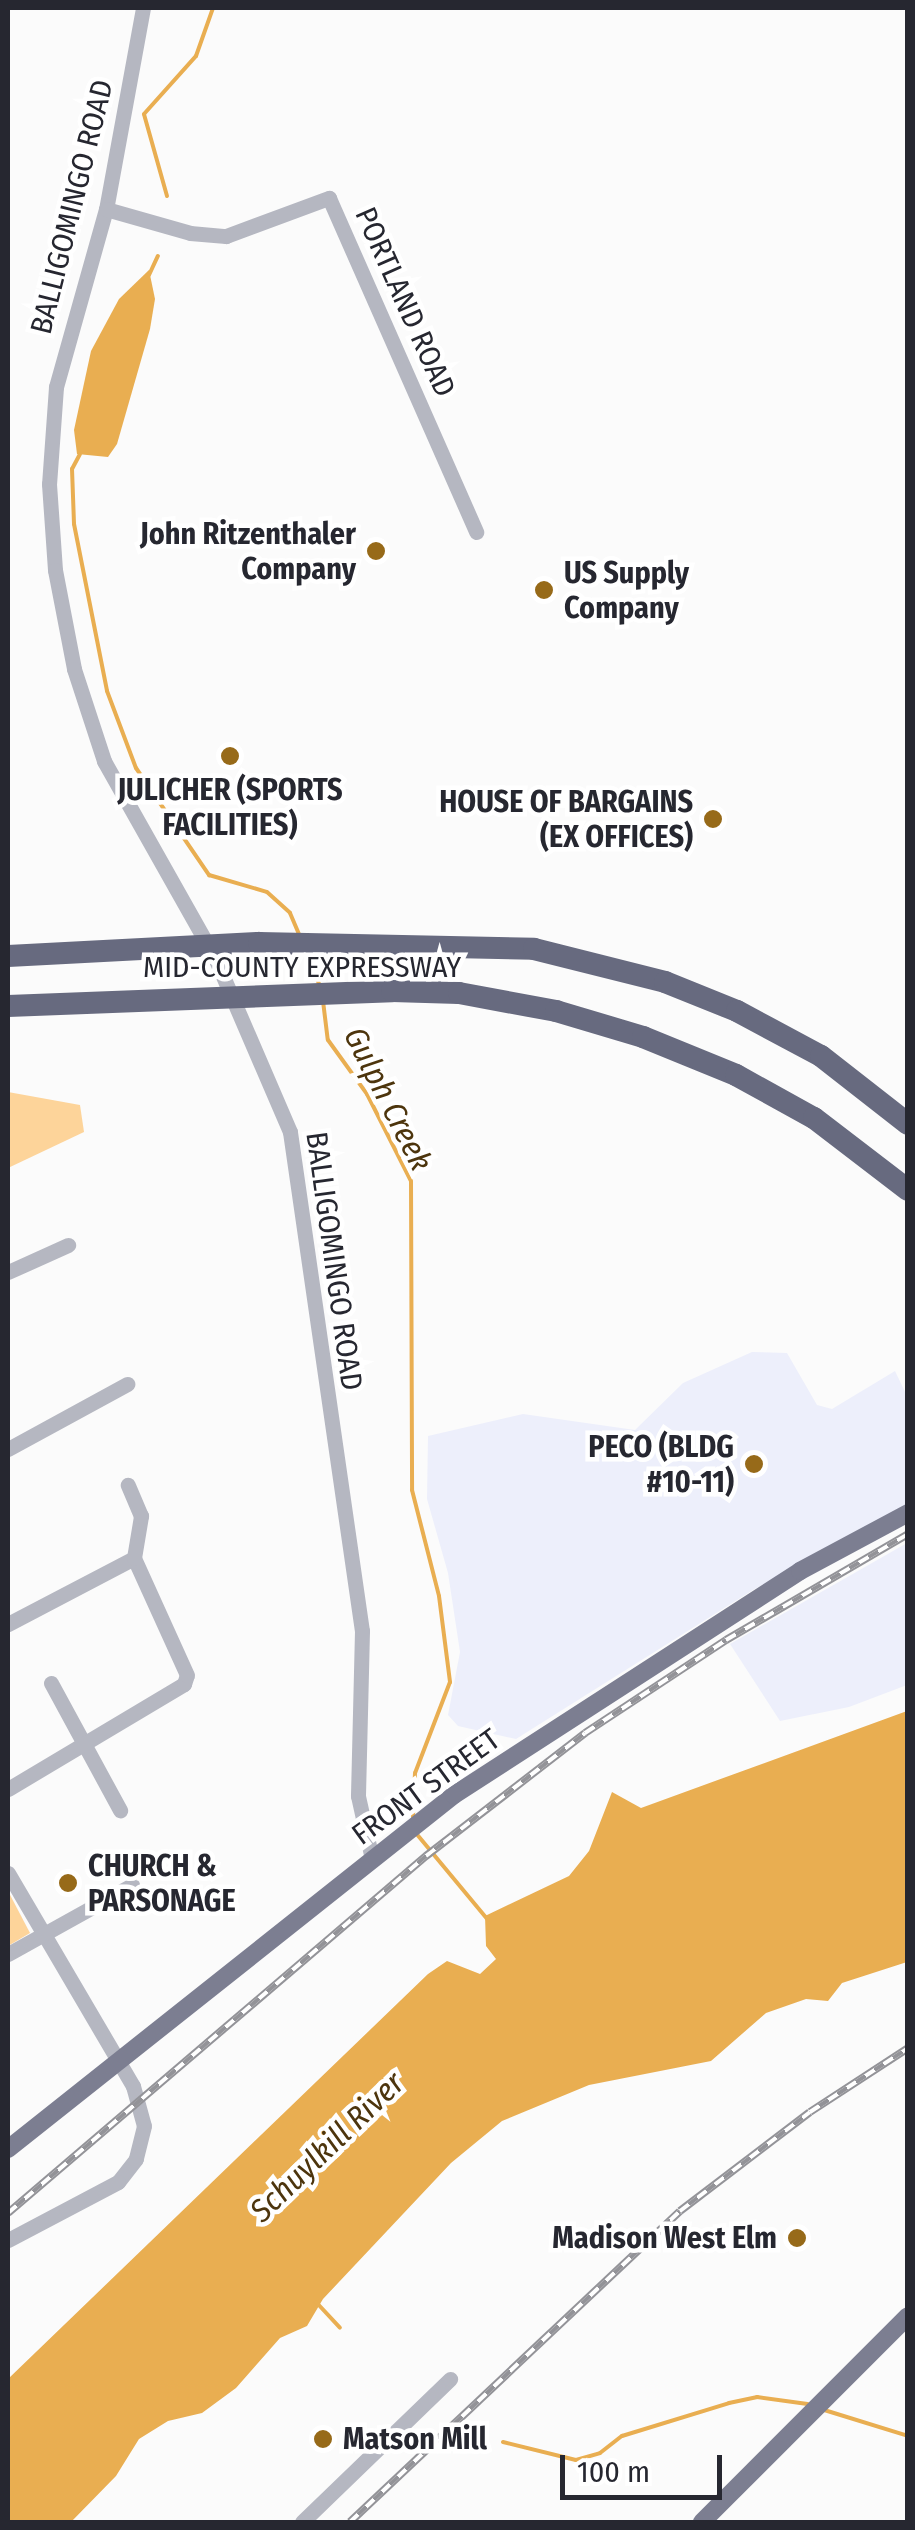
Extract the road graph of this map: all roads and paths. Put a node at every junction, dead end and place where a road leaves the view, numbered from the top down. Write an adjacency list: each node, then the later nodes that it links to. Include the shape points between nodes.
1 (144, 8): 2 (street, BALLIGOMINGO ROAD)
2 (106, 209): 3 (street, PORTLAND ROAD, via 226,236 329,198); 22 (street, BALLIGOMINGO ROAD, via 52,414 48,484 60,603 104,761 216,960 290,1132 362,1631 358,1805)
3 (476, 532)
4 (8, 946): 5 (highway)
5 (102, 949): 6 (highway, MID-COUNTY EXPRESSWAY); 8 (highway, MID-COUNTY EXPRESSWAY, via 437,944 534,950 702,996 821,1056)
6 (8, 956)
7 (8, 1006): 9 (highway, MID-COUNTY EXPRESSWAY, via 112,998 460,994 597,1021 684,1052 814,1118)
8 (908, 1124)
9 (908, 1190)
10 (68, 1245): 11 (street)
11 (8, 1272)
12 (127, 1384): 13 (street)
13 (9, 1445)
14 (128, 1485): 16 (street, via 141,1516)
15 (908, 1512): 22 (main road, FRONT STREET, via 800,1571 426,1816)
16 (134, 1558): 17 (street); 19 (street, via 187,1675 184,1684)
17 (8, 1624)
18 (52, 1683): 19 (street)
19 (84, 1747): 20 (street); 21 (street)
20 (8, 1789)
21 (120, 1810)
22 (372, 1859): 27 (main road, FRONT STREET)
23 (8, 1873): 25 (street)
24 (132, 1885): 25 (street)
25 (42, 1935): 26 (street); 27 (street)
26 (8, 1954)
27 (118, 2062): 28 (main road, FRONT STREET); 29 (street, via 142,2109 142,2142 126,2175)
28 (8, 2149)
29 (8, 2240)
30 (908, 2316): 33 (main road)
31 (450, 2379): 32 (street)
32 (302, 2522)
33 (702, 2522)

